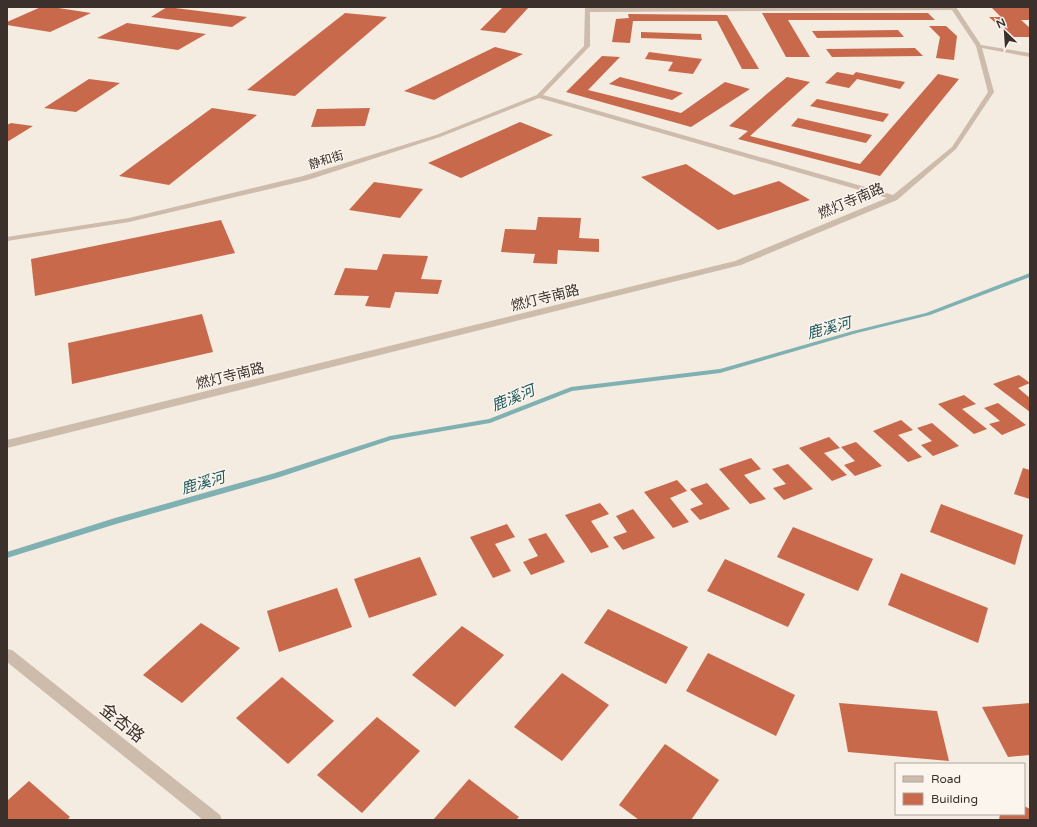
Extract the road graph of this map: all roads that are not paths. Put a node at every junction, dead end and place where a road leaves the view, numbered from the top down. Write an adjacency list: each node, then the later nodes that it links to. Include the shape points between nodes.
1 (588, 8): 2 (street); 5 (street, 静和街, via 587,46)
2 (953, 8): 3 (street, 燃灯寺南路)
3 (979, 46): 4 (street); 6 (street, 燃灯寺南路, via 991,92 954,148)
4 (1030, 55)
5 (539, 96): 6 (street); 7 (street, 静和街, via 438,136 305,178 129,220)
6 (894, 198): 8 (street, 燃灯寺南路, via 738,263)
7 (7, 239)
8 (7, 444)
9 (7, 654): 10 (street, 金杏路)
10 (215, 820)

